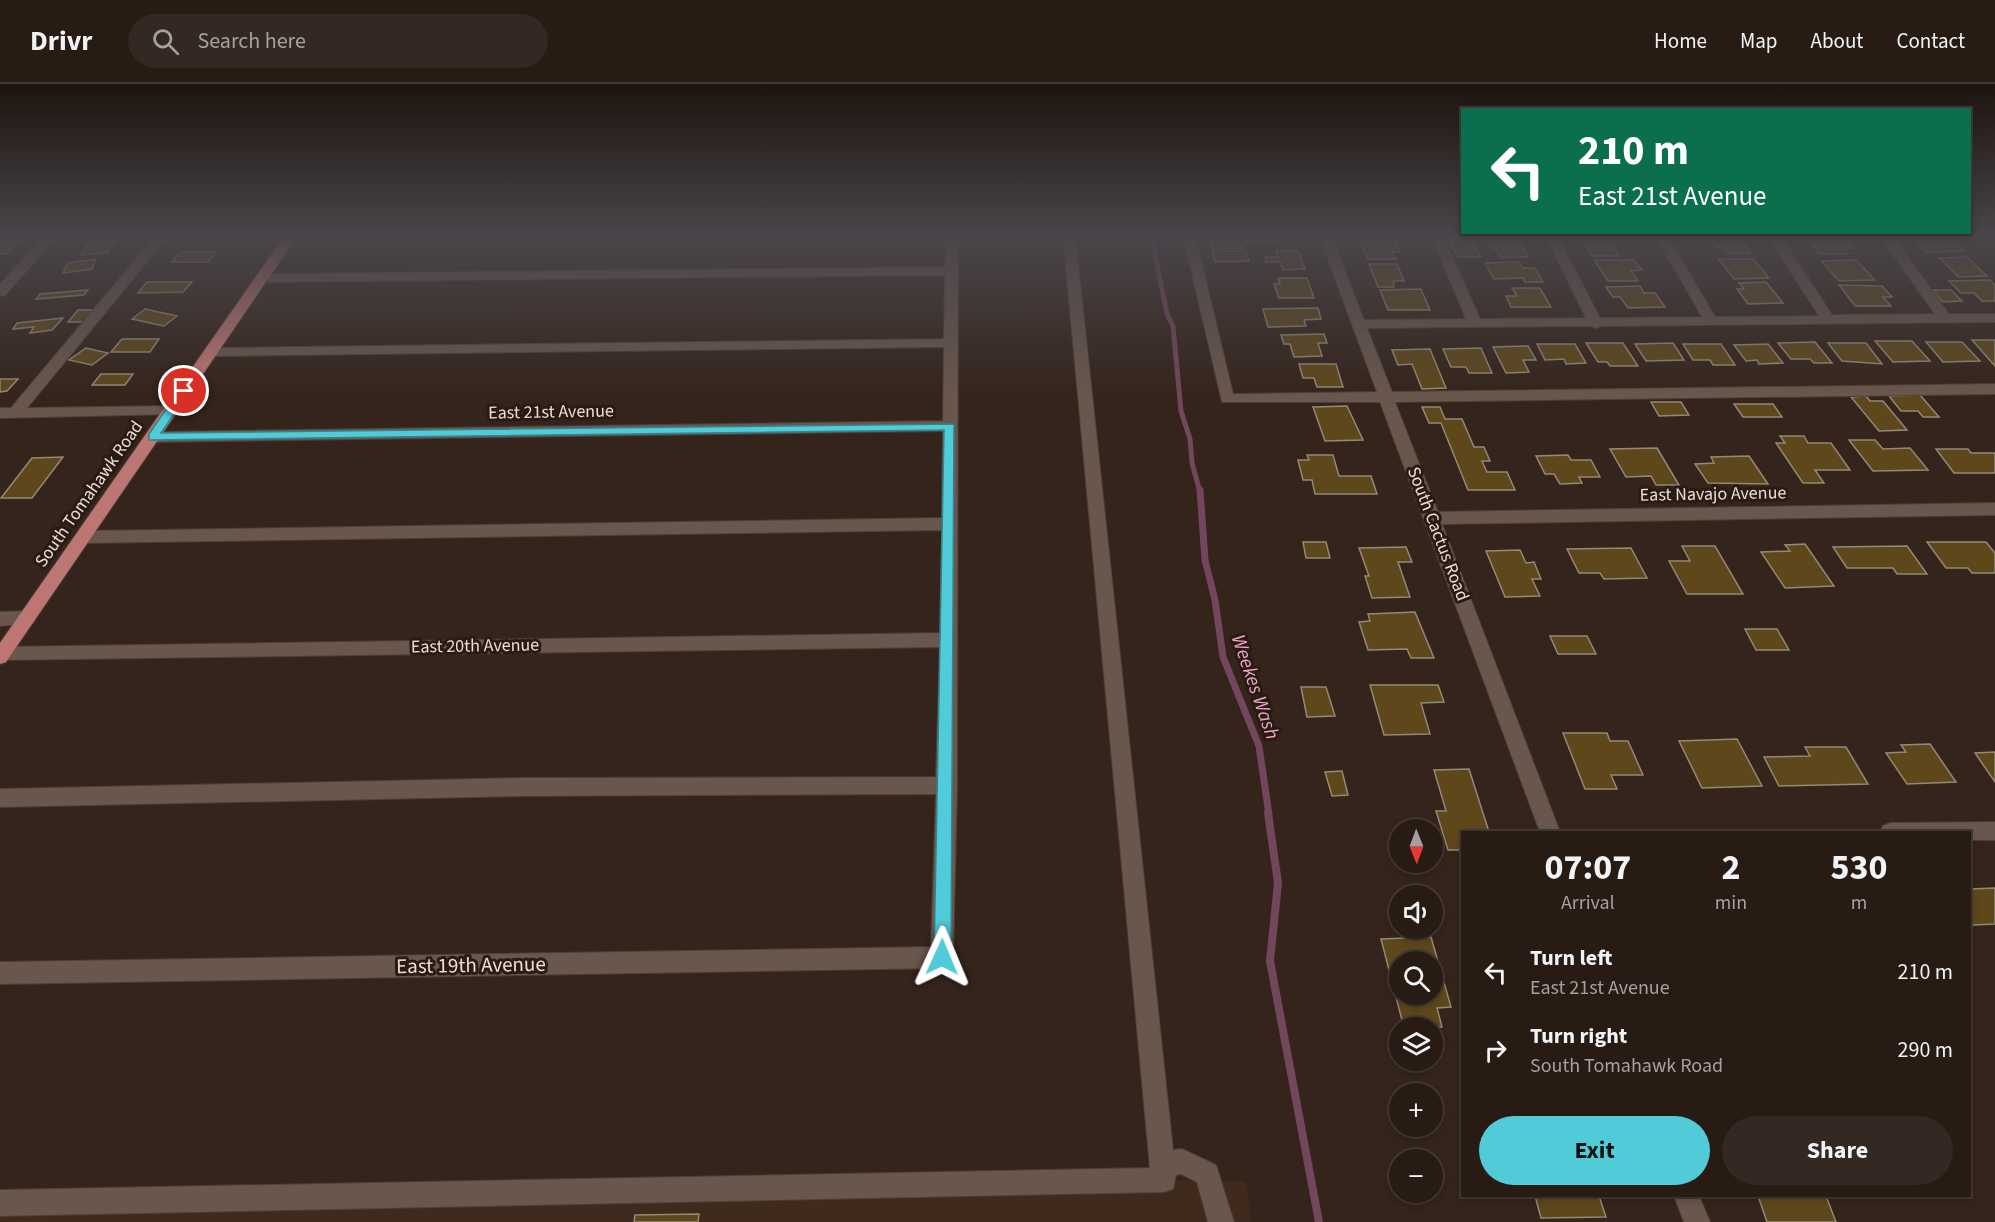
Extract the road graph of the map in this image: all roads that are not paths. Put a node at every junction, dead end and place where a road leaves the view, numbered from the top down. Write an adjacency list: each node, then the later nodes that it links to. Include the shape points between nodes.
1 (117, 288): 24 (street)
2 (255, 288): 20 (main road, South Tomahawk Road)
3 (951, 288): 19 (street)
4 (1074, 288): 41 (street)
5 (1201, 288): 22 (street, via 1227,399)
6 (1345, 288): 16 (street, South Cactus Road)
7 (1460, 288): 17 (street)
8 (1578, 288): 18 (street)
9 (1692, 288): 15 (street)
10 (1808, 288): 13 (street)
11 (1923, 288): 14 (street)
12 (1995, 318): 14 (street)
13 (1828, 319): 14 (street); 15 (street)
14 (1945, 319)
15 (1711, 321): 18 (street)
16 (1358, 324): 17 (street); 22 (street, South Cactus Road)
17 (1475, 324): 18 (street)
18 (1596, 324)
19 (951, 343): 20 (street); 25 (street)
20 (211, 352): 23 (main road, South Tomahawk Road)
21 (1995, 389): 22 (street)
22 (1386, 397): 28 (street, South Cactus Road)
23 (171, 411): 24 (street); 26 (main road, South Tomahawk Road)
24 (8, 413)
25 (950, 426): 26 (street, East 21st Avenue); 29 (street)
26 (153, 437): 30 (main road, South Tomahawk Road)
27 (1995, 509): 28 (street, East Navajo Avenue)
28 (1432, 518): 37 (street, South Cactus Road)
29 (950, 524): 30 (street); 33 (street)
30 (84, 537): 31 (main road, South Tomahawk Road)
31 (27, 618): 32 (street); 34 (main road, South Tomahawk Road)
32 (0, 619)
33 (949, 640): 34 (street, East 20th Avenue); 35 (street)
34 (1, 655)
35 (946, 785): 36 (street, via 521,787); 40 (street, East 19th Avenue, via 942,957)
36 (0, 798)
37 (1550, 831)
38 (1971, 831): 39 (street)
39 (1995, 831)
40 (0, 973)
41 (1162, 1165): 43 (street, via 1164,1180); 44 (street, via 1182,1161 1207,1174)
42 (1687, 1197): 45 (street)
43 (0, 1203)
44 (1221, 1222)
45 (1697, 1222)

